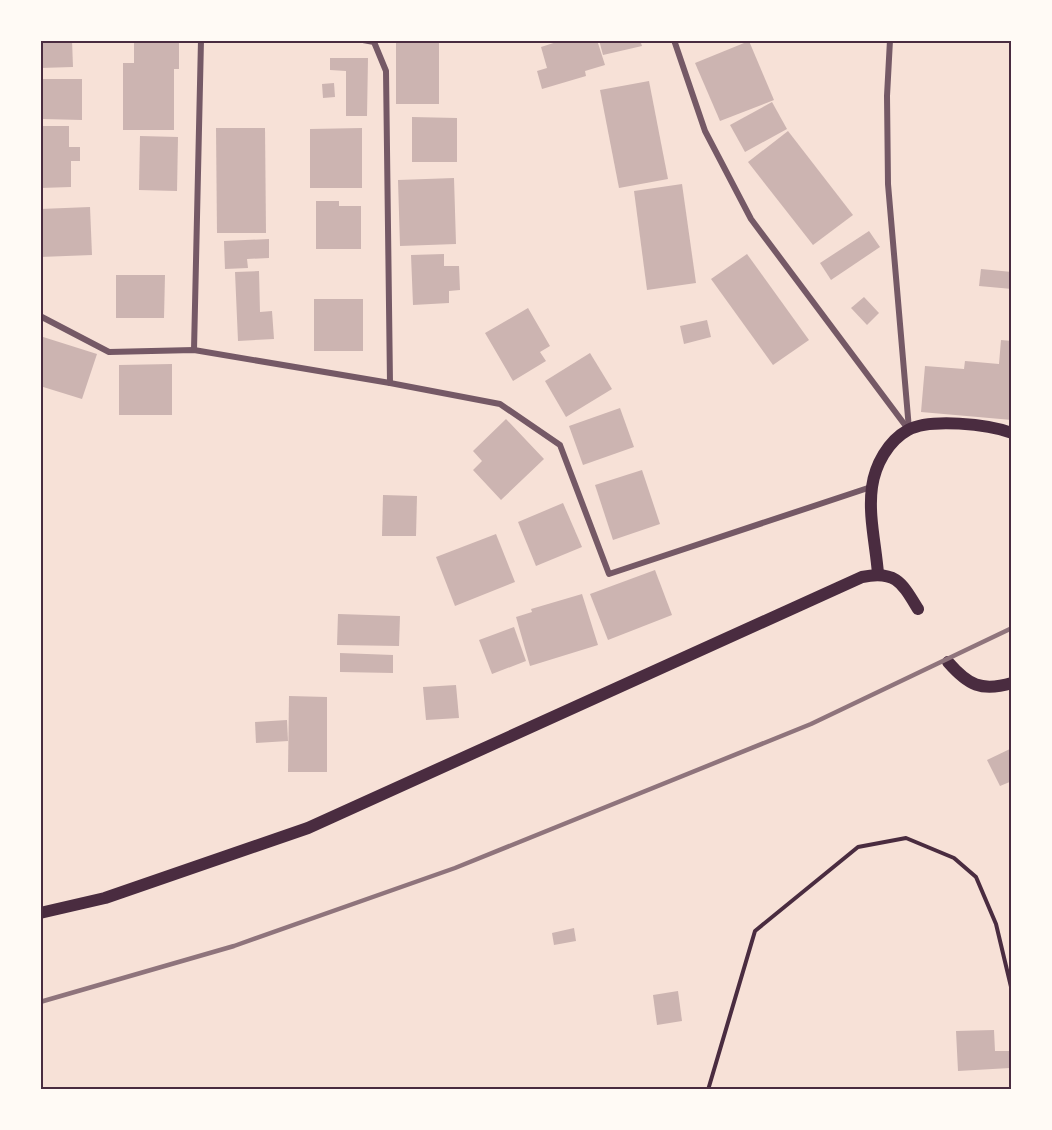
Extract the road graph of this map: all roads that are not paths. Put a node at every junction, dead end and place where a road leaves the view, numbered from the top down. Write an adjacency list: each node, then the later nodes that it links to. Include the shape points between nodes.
1 (201, 40): 6 (street)
2 (363, 40): 7 (street, via 374,42 386,71)
3 (674, 40): 8 (street, via 705,131 751,219)
4 (890, 40): 8 (street, via 888,184)
5 (40, 316): 6 (street, via 109,352)
6 (194, 350): 7 (street)
7 (390, 383): 10 (street, via 500,404 560,446 609,574)
8 (909, 430): 9 (main road, via 942,423 975,424); 10 (main road, via 879,462)
9 (1011, 433)
10 (872, 486): 11 (main road)
11 (879, 574): 12 (main road, via 903,584); 15 (main road, via 862,577 308,828 105,897)
12 (918, 609)
13 (948, 662): 14 (main road, via 963,679 978,686)
14 (1011, 683)
15 (40, 913)

